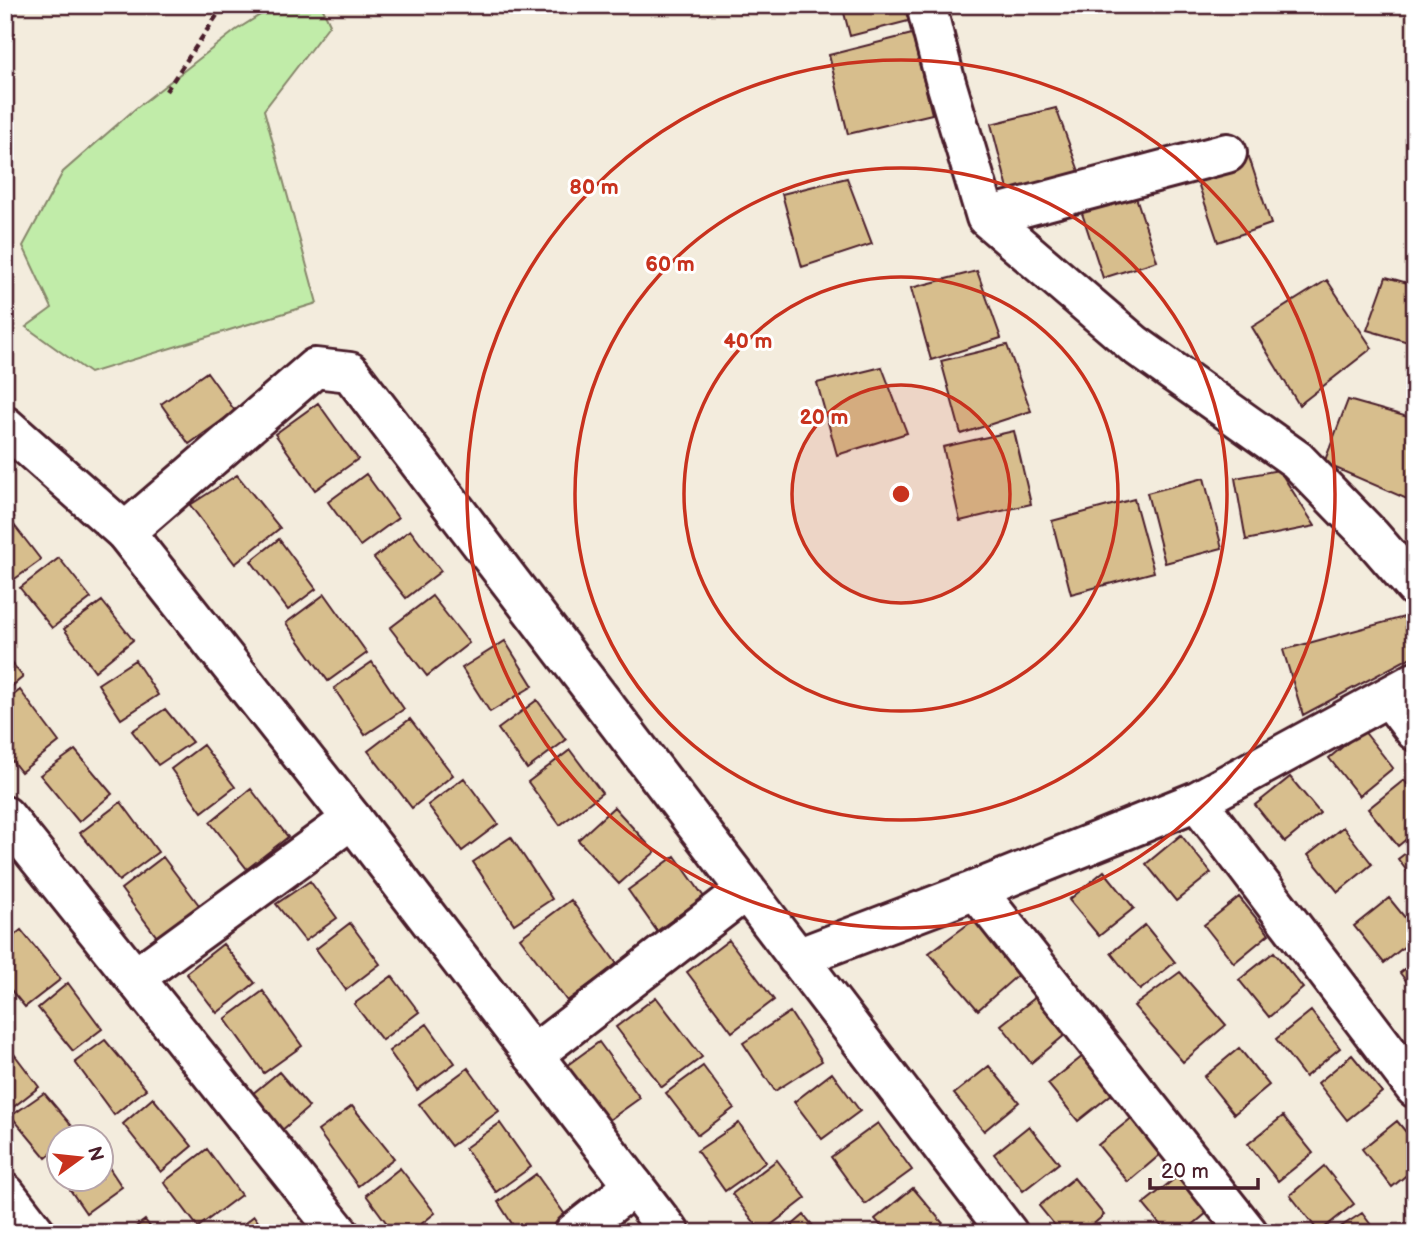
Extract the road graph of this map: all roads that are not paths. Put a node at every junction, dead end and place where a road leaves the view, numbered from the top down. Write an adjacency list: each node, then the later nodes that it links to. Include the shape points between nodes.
1 (926, 5): 3 (street)
2 (1227, 153): 3 (street)
3 (986, 217): 6 (street, via 1134,344 1297,460)
4 (5, 426): 5 (street)
5 (125, 532): 11 (street); 12 (street, via 315,368 351,372)
6 (1415, 587)
7 (1402, 690): 8 (street); 9 (street)
8 (1415, 731)
9 (1197, 801): 13 (street); 17 (street)
10 (5, 816): 15 (street)
11 (352, 819): 15 (street); 16 (street)
12 (746, 890): 14 (street); 16 (street)
13 (976, 890): 14 (street); 25 (street)
14 (797, 958): 24 (street)
15 (136, 977): 21 (street)
16 (533, 1055): 18 (street)
17 (1415, 1088)
18 (634, 1186): 22 (street); 23 (street)
19 (5, 1193): 20 (street)
20 (36, 1233)
21 (339, 1233)
22 (574, 1233)
23 (670, 1233)
24 (1007, 1233)
25 (1248, 1233)

